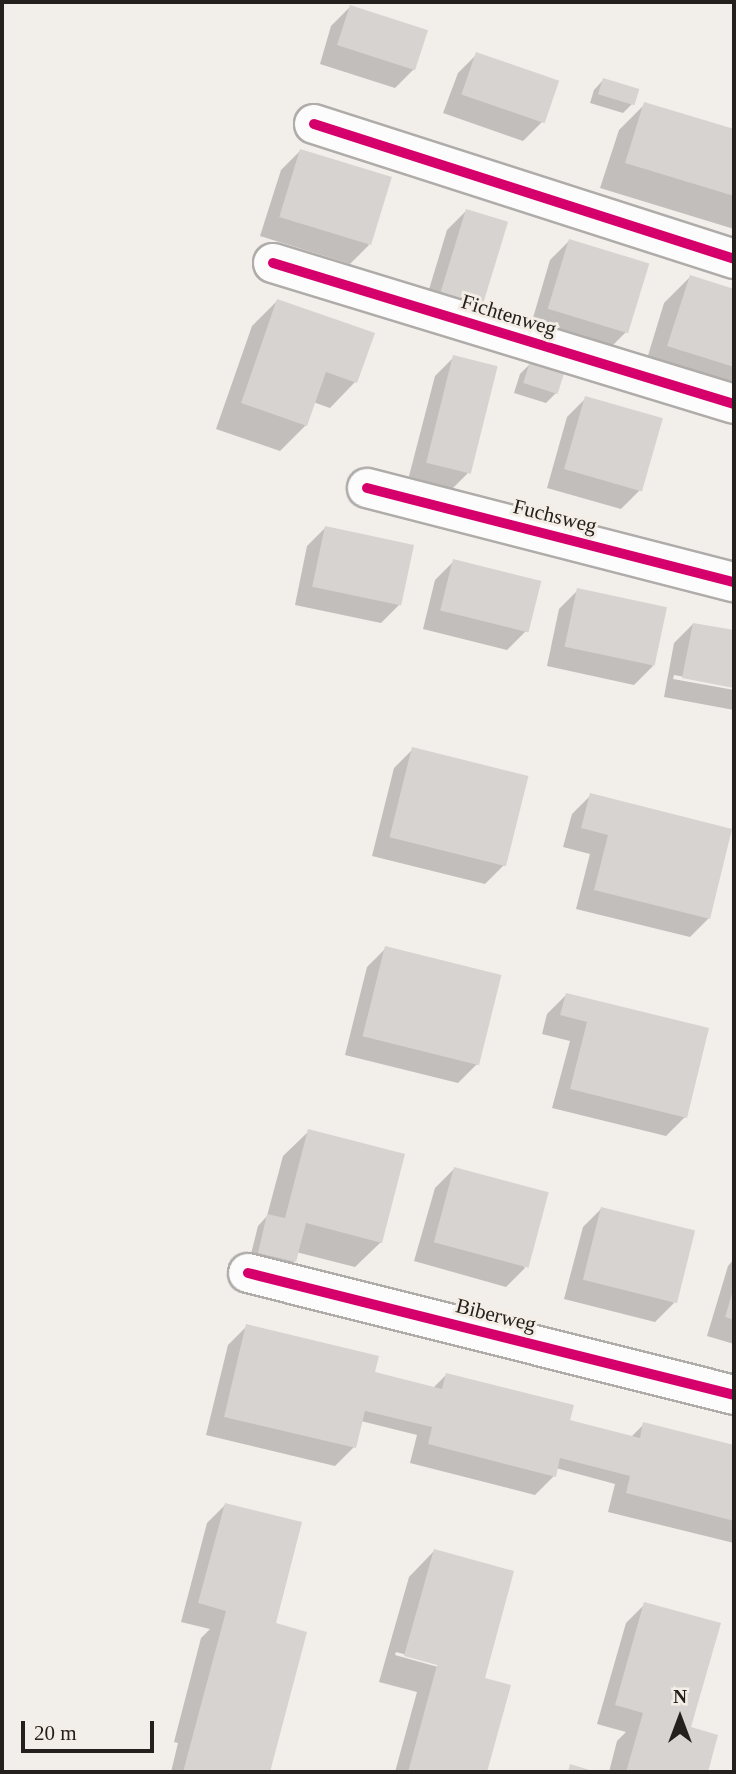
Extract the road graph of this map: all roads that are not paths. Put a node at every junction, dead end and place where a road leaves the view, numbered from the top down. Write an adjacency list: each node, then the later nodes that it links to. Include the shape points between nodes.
1 (314, 124): 2 (street)
2 (734, 258)
3 (273, 263): 4 (street, Fichtenweg)
4 (734, 404)
5 (366, 488): 6 (street, Fuchsweg)
6 (734, 582)
7 (248, 1273): 8 (street, Biberweg)
8 (734, 1395)

